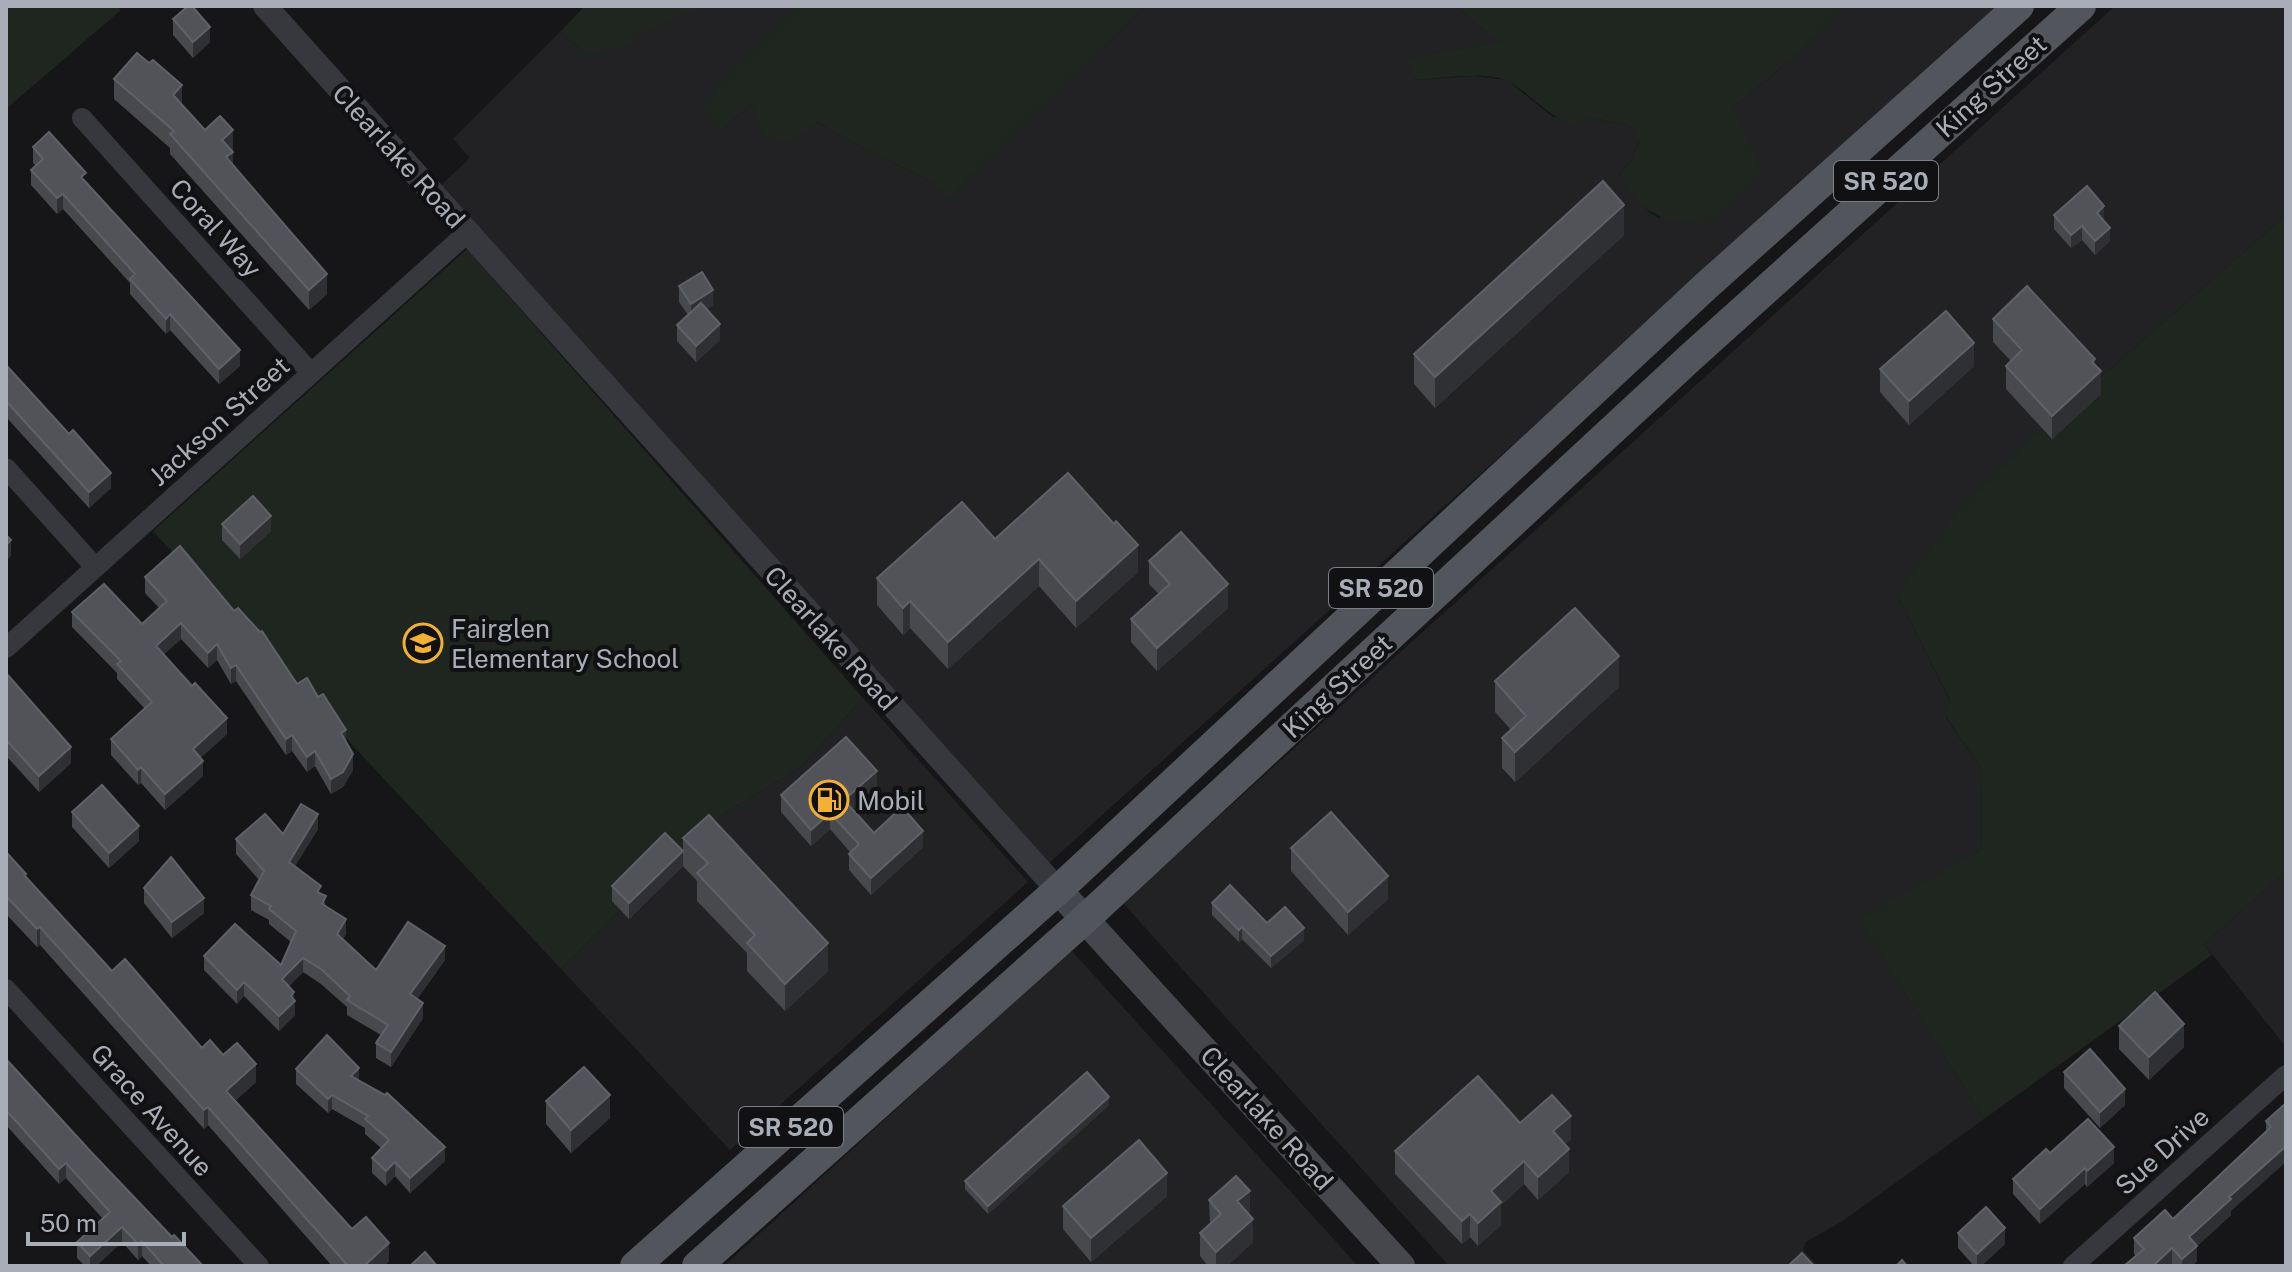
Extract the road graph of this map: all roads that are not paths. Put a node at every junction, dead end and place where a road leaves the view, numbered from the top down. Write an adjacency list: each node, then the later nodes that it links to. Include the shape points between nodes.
1 (265, 6): 6 (street, Clearlake Road)
2 (2019, 6): 4 (main road, King Street / SR 520)
3 (2081, 6): 7 (main road, King Street / SR 520)
4 (1937, 79): 7 (main road, via 1922,114 1720,299 1700,328); 10 (main road, King Street / SR 520)
5 (82, 118): 8 (street, Coral Way)
6 (467, 233): 8 (street, Jackson Street); 14 (street, Clearlake Road)
7 (1692, 356): 11 (main road, King Street / SR 520)
8 (311, 373): 12 (street, Jackson Street)
9 (6, 468): 12 (street)
10 (1482, 495): 11 (main road); 14 (main road, King Street / SR 520)
11 (1511, 525): 15 (main road, King Street / SR 520)
12 (95, 567): 13 (street, Jackson Street)
13 (6, 648)
14 (1058, 890): 15 (main road, Clearlake Road); 19 (main road, King Street / SR 520)
15 (1085, 919): 20 (main road, King Street / SR 520); 21 (main road, Clearlake Road)
16 (6, 989): 18 (street, Grace Avenue)
17 (2286, 1075): 22 (street, Sue Drive)
18 (259, 1266)
19 (635, 1266)
20 (697, 1266)
21 (1401, 1266)
22 (2073, 1266)

